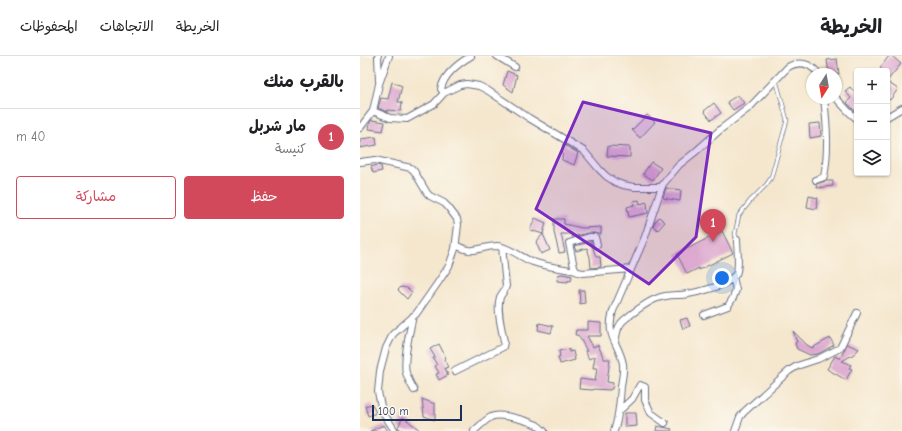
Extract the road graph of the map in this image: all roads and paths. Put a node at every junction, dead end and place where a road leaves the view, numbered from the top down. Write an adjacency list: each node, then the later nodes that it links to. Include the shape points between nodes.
1 (378, 56): 8 (street)
2 (389, 56): 8 (street)
3 (471, 56): 9 (street, via 444,80 441,89)
4 (497, 56): 5 (street)
5 (515, 67)
6 (813, 68): 7 (street, via 797,64 788,67)
7 (776, 80): 19 (street, via 750,107 679,165); 20 (lane, via 787,120 771,178 739,215 735,234)
8 (380, 84): 13 (street)
9 (444, 93): 13 (street, via 434,104 407,119 390,118); 19 (street, via 460,85 479,86 584,151 599,169 615,182 634,187)
10 (825, 104): 18 (street, via 828,140 826,163 824,177)
11 (842, 104): 15 (street)
12 (902, 108): 14 (street)
13 (373, 111): 16 (street)
14 (890, 115)
15 (854, 116)
16 (360, 128)
17 (360, 162): 21 (street, via 375,160 413,170 429,195 444,203 457,218)
18 (816, 180)
19 (661, 187): 24 (street, via 645,237)
20 (737, 240): 26 (street, via 738,269)
21 (456, 244): 23 (street, via 462,249 470,250); 29 (street, via 449,266)
22 (597, 245): 25 (street, via 595,237 570,243)
23 (502, 247): 25 (street, via 534,262); 31 (street, via 506,286 498,306 503,347)
24 (631, 269): 25 (street, via 583,273); 30 (street, via 611,318 610,330)
25 (576, 271)
26 (733, 277): 28 (street, via 736,290 728,306); 30 (street, via 702,290 652,301 620,323)
27 (857, 313): 39 (street, via 840,348 789,371 744,412)
28 (704, 315)
29 (413, 316): 32 (street, via 405,365); 35 (street, via 390,338 380,370 380,404)
30 (615, 343): 33 (street, via 623,367)
31 (455, 371)
32 (414, 390)
33 (619, 411): 34 (street, via 632,399 640,385 645,387 645,400 651,413); 38 (street)
34 (665, 423)
35 (395, 431)
36 (474, 431): 37 (street, via 489,418 497,415 533,424)
37 (544, 431)
38 (614, 431)
39 (735, 431)

